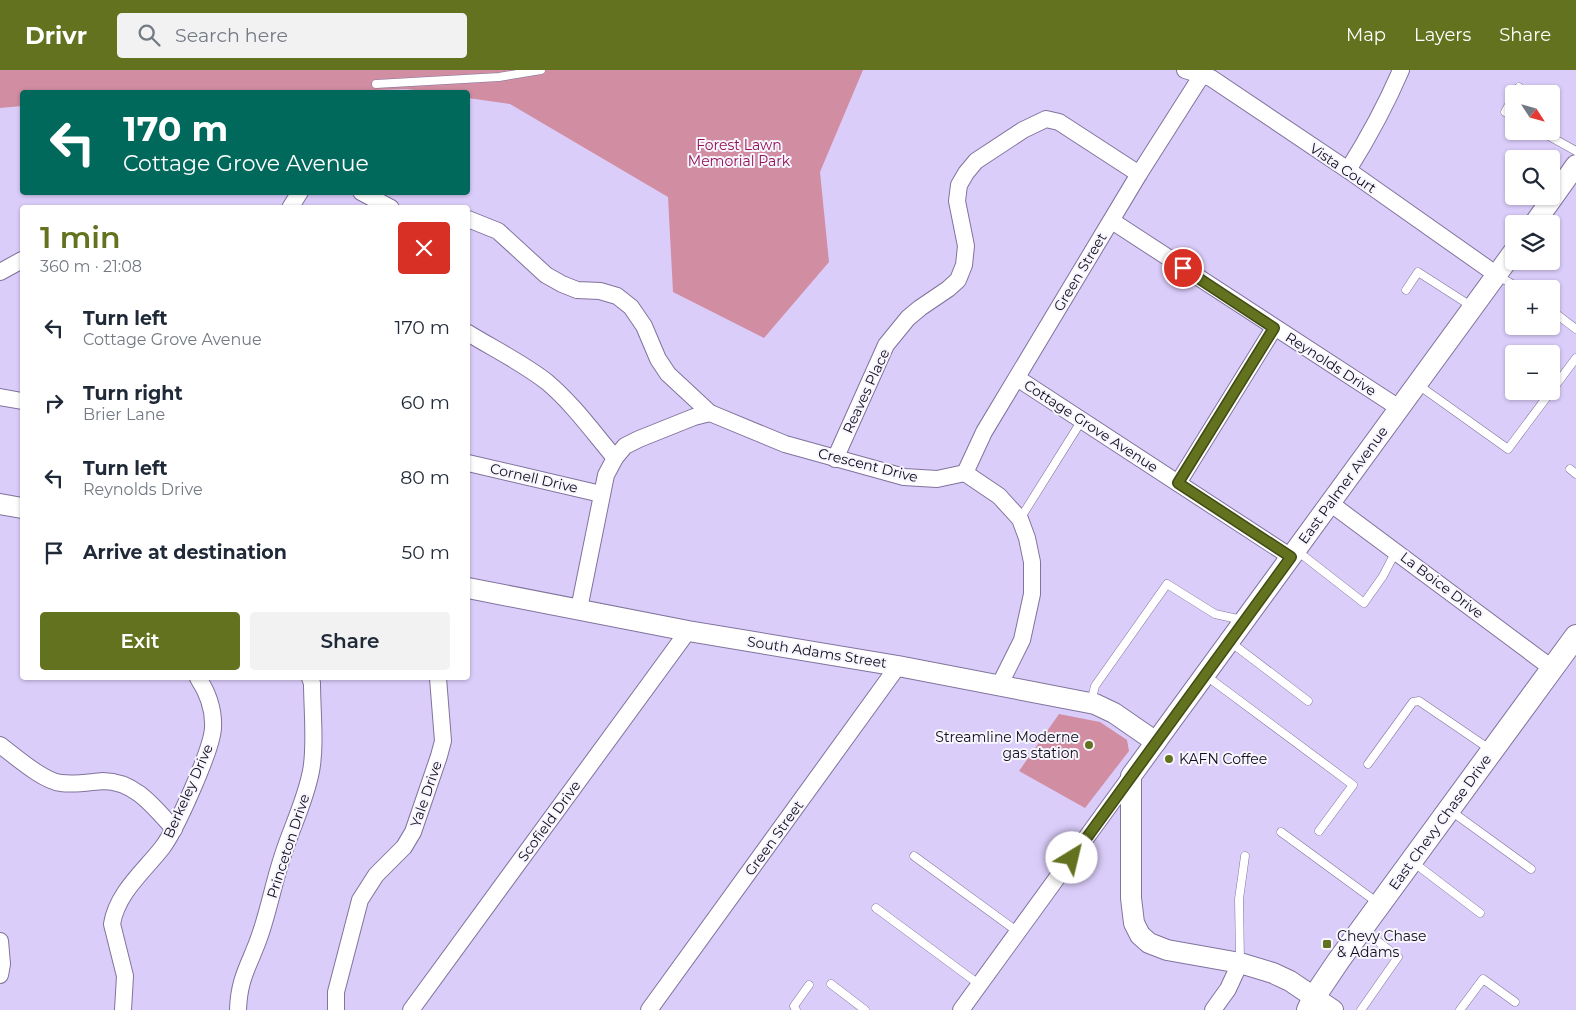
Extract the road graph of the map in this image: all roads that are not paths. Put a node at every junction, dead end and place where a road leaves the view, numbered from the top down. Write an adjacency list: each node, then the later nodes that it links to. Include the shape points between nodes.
1 (541, 70): 5 (lane, via 499,77)
2 (1185, 70): 4 (street, Vista Court)
3 (1400, 70): 9 (street)
4 (1202, 75): 9 (street, Vista Court); 10 (street, Green Street)
5 (376, 84)
6 (1556, 140): 7 (lane)
7 (1576, 151)
8 (1576, 165): 13 (street)
9 (1348, 170): 19 (street, Vista Court)
10 (1139, 174): 15 (street, Green Street); 36 (street, Reaves Place, via 1059,122 1046,119 976,160 959,186 957,201 966,246 958,280 908,318 886,345)
11 (366, 195): 12 (street)
12 (385, 205)
13 (1540, 215)
14 (470, 219): 33 (street, via 498,231 546,275 562,284 577,290 617,296 631,307 668,374)
15 (1112, 221): 24 (street, Reynolds Drive); 28 (street, Green Street)
16 (20, 261): 18 (street)
17 (1505, 264): 19 (street, East Palmer Avenue)
18 (0, 272)
19 (1497, 275): 20 (lane); 22 (street, East Palmer Avenue)
20 (1506, 280)
21 (1406, 290): 22 (lane, via 1418,272)
22 (1473, 307): 29 (street, East Palmer Avenue)
23 (1560, 317): 25 (lane)
24 (1274, 328): 32 (street, Reynolds Drive); 39 (street)
25 (1576, 329)
26 (470, 334): 35 (street, via 547,382)
27 (1576, 358): 29 (lane, via 1508,449)
28 (1017, 378): 34 (street, Cottage Grove Avenue); 38 (street, Green Street, via 984,432)
29 (1417, 384): 32 (street, East Palmer Avenue)
30 (0, 397): 31 (street)
31 (20, 401)
32 (1399, 408): 41 (street, East Palmer Avenue)
33 (710, 413): 35 (street, via 639,439 625,446); 36 (street, Crescent Drive, via 785,444)
34 (1082, 420): 39 (street, Cottage Grove Avenue); 44 (lane)
35 (615, 458): 40 (street)
36 (834, 459): 38 (street, Crescent Drive, via 920,479)
37 (470, 463): 40 (street, Cornell Drive)
38 (965, 473): 44 (street, via 999,496)
39 (1178, 483): 46 (street, Cottage Grove Avenue)
40 (601, 494): 48 (street)
41 (1330, 503): 45 (street, La Boice Drive); 46 (street, East Palmer Avenue)
42 (0, 504): 43 (street)
43 (20, 508)
44 (1020, 519): 59 (street, via 1032,562 1032,594 1022,640)
45 (1396, 551): 46 (lane, via 1364,603); 54 (street, La Boice Drive)
46 (1293, 554): 49 (street, East Palmer Avenue)
47 (470, 588): 48 (street, South Adams Street)
48 (579, 609): 50 (street, South Adams Street)
49 (1244, 621): 52 (street, East Palmer Avenue); 61 (lane, via 1215,614 1167,584 1095,686)
50 (688, 631): 53 (street, South Adams Street); 91 (street, Scofield Drive)
51 (1576, 638): 54 (main road, East Chevy Chase Drive)
52 (1230, 641): 55 (street, East Palmer Avenue); 60 (lane)
53 (898, 666): 59 (street, South Adams Street); 92 (street, Green Street)
54 (1553, 669): 64 (main road, East Chevy Chase Drive)
55 (1205, 675): 62 (street, East Palmer Avenue); 69 (lane, via 1353,785)
56 (199, 680): 68 (street, Berkeley Drive, via 208,693 213,730)
57 (311, 680): 89 (street, Princeton Drive, via 312,769 302,806 281,859 259,938 243,974)
58 (438, 680): 90 (street, Yale Drive, via 443,741 439,756 413,832 404,847 376,875 360,900 336,992)
59 (999, 686): 61 (street, South Adams Street)
60 (1308, 701)
61 (1091, 703): 62 (street, South Adams Street, via 1114,713)
62 (1156, 742): 66 (street, East Palmer Avenue)
63 (0, 745): 68 (street, via 43,776 60,783 105,781 135,790)
64 (1492, 751): 65 (lane, via 1419,701 1413,702); 67 (main road, East Chevy Chase Drive)
65 (1368, 764)
66 (1131, 776): 79 (street, East Palmer Avenue); 81 (street, via 1131,898 1136,929 1144,939 1158,947)
67 (1449, 810): 73 (main road, East Chevy Chase Drive); 74 (lane)
68 (174, 829): 88 (street, Berkeley Drive, via 130,885 114,915 112,924 125,976)
69 (1319, 831)
70 (1281, 832): 75 (lane)
71 (914, 856): 79 (lane)
72 (1245, 856): 81 (lane, via 1239,899)
73 (1412, 861): 75 (main road, East Chevy Chase Drive); 77 (lane)
74 (1531, 869)
75 (1380, 904): 78 (main road, East Chevy Chase Drive)
76 (876, 908): 85 (lane)
77 (1480, 913)
78 (1362, 929): 87 (main road, East Chevy Chase Drive); 98 (lane, via 1398,957)
79 (1018, 932): 85 (street, East Palmer Avenue)
80 (0, 941): 82 (street)
81 (1240, 963): 87 (street, via 1273,973); 96 (street, via 1228,989)
82 (0, 975)
83 (832, 984): 94 (lane)
84 (810, 985): 93 (lane, via 794,1006)
85 (980, 985): 95 (street, East Palmer Avenue)
86 (1515, 1002): 99 (lane, via 1483,979)
87 (1311, 1003): 97 (street)
88 (124, 1010)
89 (238, 1010)
90 (336, 1010)
91 (411, 1010)
92 (649, 1010)
93 (796, 1010)
94 (865, 1010)
95 (961, 1010)
96 (1213, 1010)
97 (1333, 1010)
98 (1361, 1010)
99 (1460, 1010)

